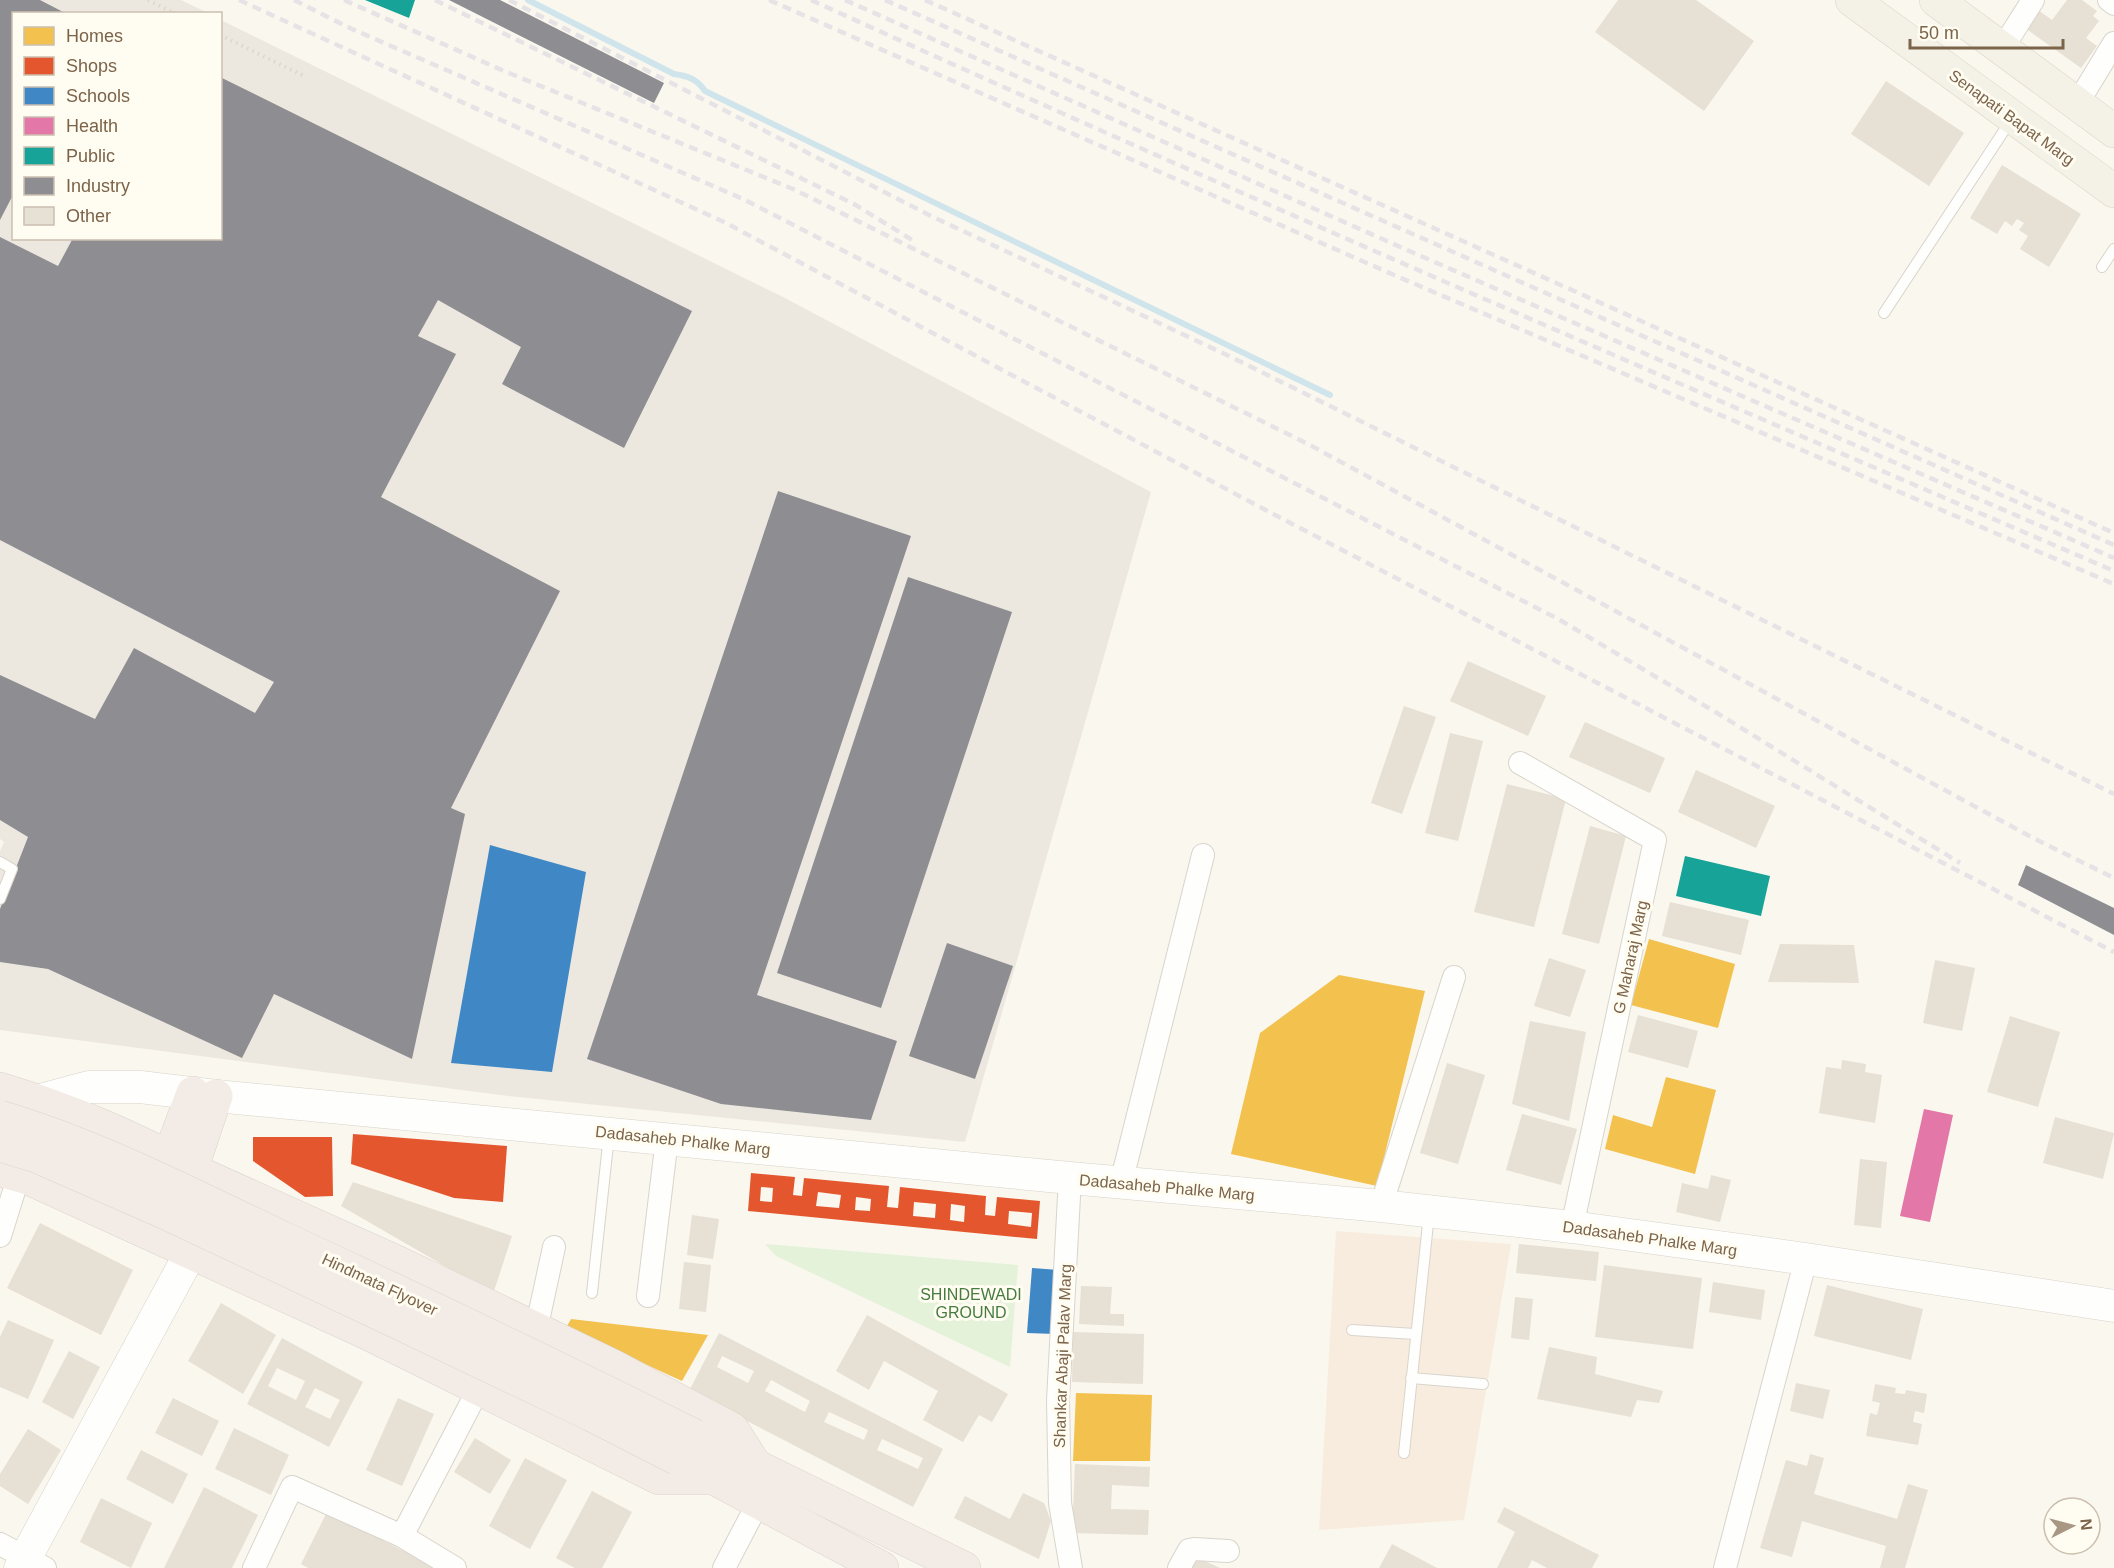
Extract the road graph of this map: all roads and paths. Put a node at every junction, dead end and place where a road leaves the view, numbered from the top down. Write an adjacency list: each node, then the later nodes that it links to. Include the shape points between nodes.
1 (148, 0): 7 (path)
2 (1852, 0): 13 (main road, Senapati Bapat Marg)
3 (1936, 0): 10 (main road)
4 (2033, 0): 10 (street)
5 (2109, 0): 6 (street)
6 (2114, 4)
7 (172, 12)
8 (222, 37): 11 (path)
9 (2114, 44): 12 (street)
10 (2002, 49): 12 (main road)
11 (304, 76)
12 (2077, 104): 14 (main road)
13 (2013, 118): 15 (main road, Senapati Bapat Marg); 19 (lane)
14 (2109, 127): 15 (main road)
15 (2076, 164): 16 (main road, Senapati Bapat Marg)
16 (2114, 191)
17 (2114, 249): 18 (lane)
18 (2102, 267)
19 (1884, 313)
20 (1520, 763): 38 (street, G Maharaj Marg, via 1655,840)
21 (1203, 855): 35 (street)
22 (0, 862): 23 (lane, via 12,869)
23 (0, 899)
24 (1454, 977): 36 (street)
25 (0, 1089): 27 (highway)
26 (205, 1095): 27 (street, Dadasaheb Phalke Marg, via 140,1087 89,1087); 29 (street, Dadasaheb Phalke Marg); 32 (highway)
27 (37, 1101): 32 (highway)
28 (0, 1116): 52 (highway, Hindmata Flyover, bridge, via 45,1130 179,1189 591,1384)
29 (610, 1133): 30 (street, Dadasaheb Phalke Marg); 43 (lane)
30 (667, 1139): 34 (street, Dadasaheb Phalke Marg); 44 (street)
31 (0, 1145): 52 (highway, Hindmata Flyover, bridge, via 36,1156 168,1214 376,1312)
32 (180, 1164): 40 (highway); 46 (highway)
33 (9, 1173): 39 (street); 40 (highway)
34 (1070, 1178): 35 (street, Dadasaheb Phalke Marg); 65 (street, Shankar Abaji Palav Marg, via 1058,1400 1060,1503)
35 (1121, 1183): 36 (street, Dadasaheb Phalke Marg)
36 (1381, 1206): 37 (street, Dadasaheb Phalke Marg)
37 (1429, 1211): 38 (street, Dadasaheb Phalke Marg); 48 (lane)
38 (1572, 1227): 42 (street, Dadasaheb Phalke Marg)
39 (0, 1236)
40 (166, 1241): 51 (highway); 59 (street)
41 (555, 1247): 46 (street)
42 (1806, 1259): 45 (street, Dadasaheb Phalke Marg); 67 (street)
43 (592, 1293)
44 (648, 1296)
45 (2114, 1306)
46 (536, 1330): 54 (highway, via 732,1429)
47 (1352, 1330): 48 (lane)
48 (1415, 1334): 49 (lane)
49 (1411, 1378): 50 (lane); 53 (lane)
50 (1484, 1383)
51 (479, 1388): 55 (highway, via 659,1478); 57 (street)
52 (686, 1448): 54 (highway, Hindmata Flyover); 55 (highway, Hindmata Flyover)
53 (1404, 1453)
54 (754, 1465): 64 (highway, Hindmata Flyover)
55 (713, 1478): 56 (highway, Hindmata Flyover)
56 (759, 1501): 62 (street); 63 (highway, Hindmata Flyover)
57 (402, 1536): 60 (street, via 292,1487); 61 (street)
58 (1228, 1551): 66 (street, via 1194,1548)
59 (22, 1559)
60 (254, 1568)
61 (455, 1568)
62 (724, 1568)
63 (882, 1568)
64 (964, 1568)
65 (1071, 1568)
66 (1179, 1568)
67 (1725, 1568)

